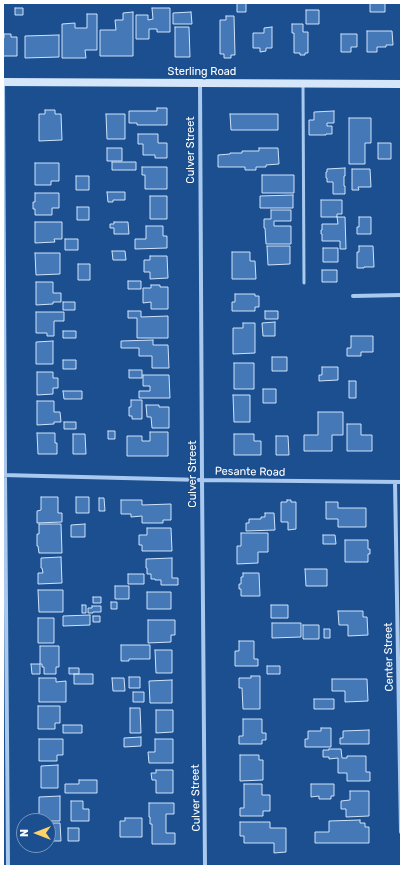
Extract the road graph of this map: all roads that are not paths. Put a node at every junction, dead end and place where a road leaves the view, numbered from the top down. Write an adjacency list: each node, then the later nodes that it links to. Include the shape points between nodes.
1 (3, 82): 2 (street, Sterling Road); 8 (street)
2 (200, 83): 3 (street, Sterling Road); 9 (street, Culver Street)
3 (302, 83): 4 (street, Sterling Road); 5 (lane)
4 (401, 84)
5 (304, 283)
6 (401, 294): 7 (street)
7 (353, 296)
8 (4, 475): 9 (street, Pesante Road); 13 (street)
9 (202, 480): 10 (street, Pesante Road); 14 (street, Culver Street)
10 (395, 482): 11 (street, Pesante Road); 12 (street, Center Street)
11 (401, 482)
12 (401, 832)
13 (8, 866)
14 (205, 866)

